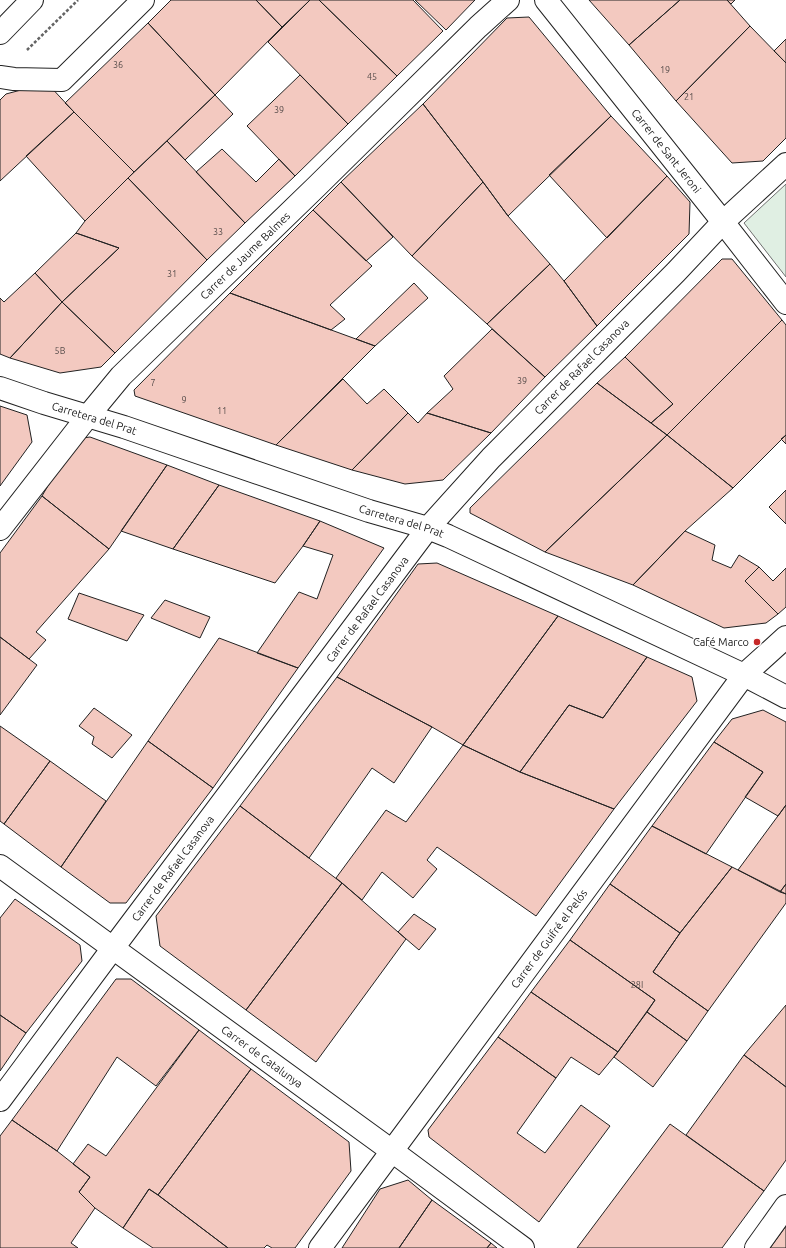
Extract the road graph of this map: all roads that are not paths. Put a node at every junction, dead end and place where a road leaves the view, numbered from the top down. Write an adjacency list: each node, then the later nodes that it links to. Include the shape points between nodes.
1 (32, 0): 5 (street)
2 (143, 0): 6 (street, via 62,80)
3 (508, 0): 11 (street, Carrer de Jaume Balmes, via 121,376)
4 (546, 0): 8 (street, Carrer de Sant Jeroni)
5 (0, 33)
6 (0, 77)
7 (786, 164): 8 (street, Carrer de Rafael Casanova)
8 (723, 222): 9 (street, Carrer de Sant Jeroni); 12 (street, Carrer de Rafael Casanova, via 491,458)
9 (786, 303)
10 (0, 388): 11 (street, Carretera del Prat)
11 (88, 416): 12 (street, Carretera del Prat, via 369,511); 13 (street, Carrer de Jaume Balmes)
12 (428, 528): 15 (street, Carretera del Prat); 18 (street, Carrer de Rafael Casanova)
13 (0, 529)
14 (786, 637): 15 (street, Carrer de Guifré el Pelós)
15 (744, 675): 16 (street, Carretera del Prat); 20 (street, Carrer de Guifré el Pelós)
16 (786, 697)
17 (0, 866): 18 (street, Carrer de Catalunya)
18 (112, 948): 19 (street, Carrer de Rafael Casanova); 20 (street, Carrer de Catalunya)
19 (0, 1100)
20 (392, 1151): 22 (street, Carrer de Guifré el Pelós); 23 (street, Carrer de Catalunya)
21 (786, 1206): 24 (street)
22 (320, 1248)
23 (523, 1248)
24 (756, 1248)

